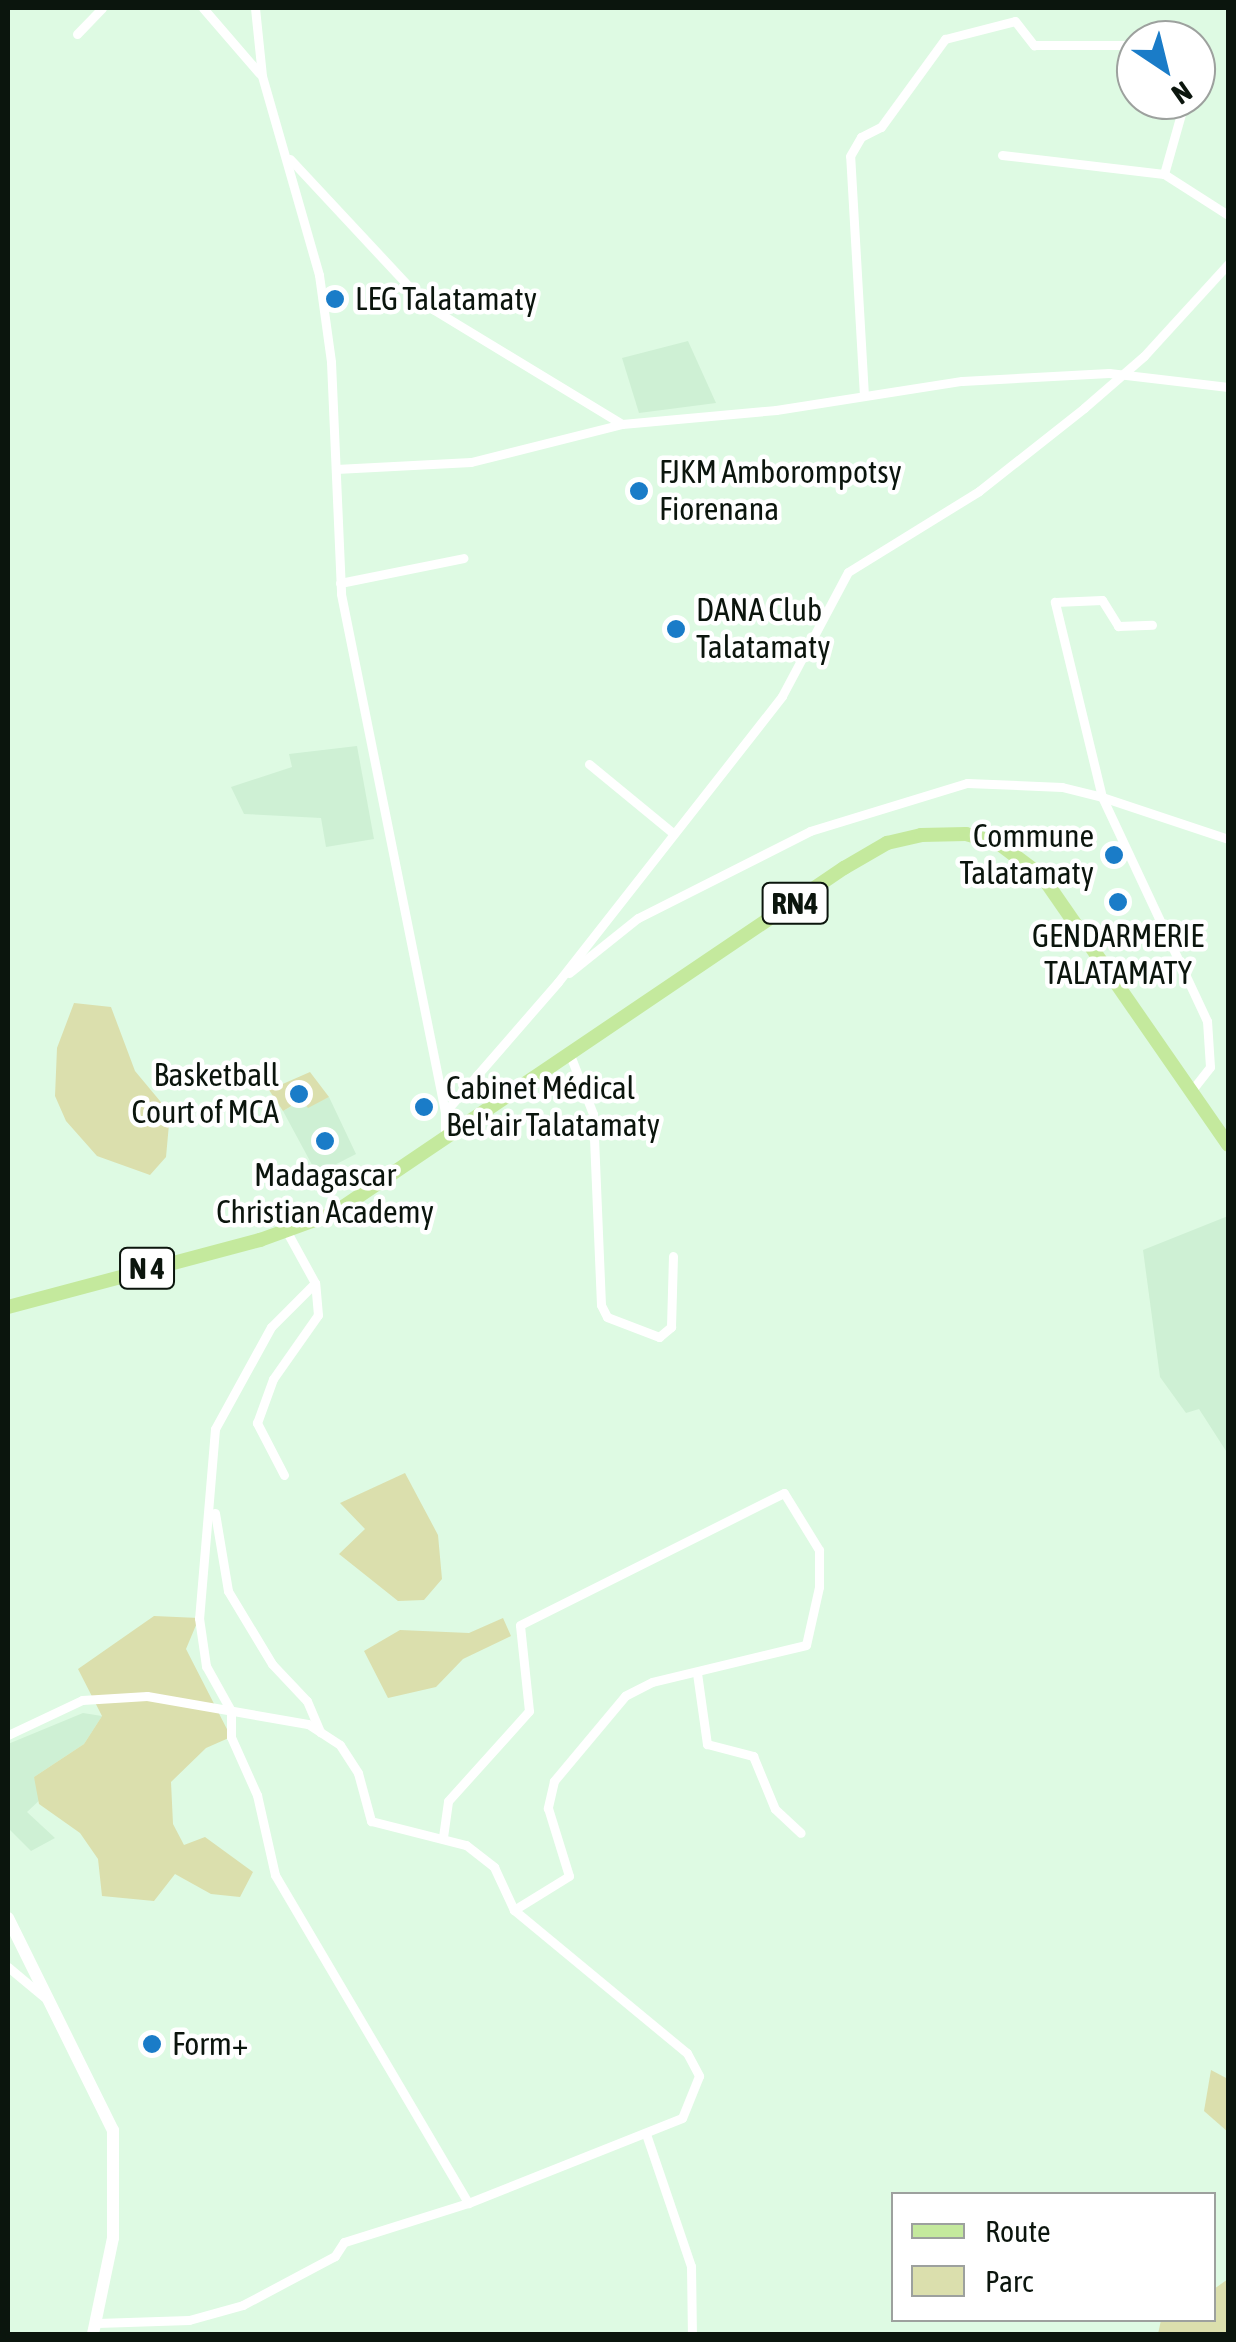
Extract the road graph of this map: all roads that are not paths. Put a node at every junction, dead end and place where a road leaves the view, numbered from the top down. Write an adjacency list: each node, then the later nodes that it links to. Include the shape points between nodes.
1 (102, 8): 4 (street)
2 (203, 8): 6 (street)
3 (256, 8): 6 (street)
4 (77, 34)
5 (1116, 45): 15 (street, via 1034,45 1014,21 945,38 881,127 861,137 850,156)
6 (262, 76): 9 (street)
7 (1179, 120): 10 (street)
8 (1002, 155): 10 (street)
9 (288, 157): 16 (street, via 426,305); 17 (street, via 319,275)
10 (1164, 174): 11 (street)
11 (1228, 215)
12 (1228, 264): 13 (street)
13 (1120, 378): 14 (street); 15 (street, via 1109,373 962,381); 23 (street, via 979,492 848,572 782,696)
14 (1228, 387)
15 (864, 396): 16 (street)
16 (622, 424): 17 (street, via 471,462)
17 (336, 469): 19 (street)
18 (464, 558): 19 (street)
19 (340, 584): 28 (street)
20 (1152, 625): 22 (street, via 1118,626 1102,600 1056,602)
21 (590, 764): 23 (street)
22 (1102, 798): 24 (street); 25 (street, via 1062,787 966,783 810,831 638,918); 27 (street, via 1207,1022 1210,1067)
23 (673, 833): 25 (street)
24 (1228, 839)
25 (558, 982): 28 (street)
26 (570, 1055): 27 (main road, RN4, via 887,843 966,834 1013,852 1050,884); 29 (main road, RN4); 32 (street, via 593,1114 601,1305 608,1317 659,1338 671,1326)
27 (1192, 1090): 30 (main road, RN4)
28 (445, 1112): 29 (street)
29 (445, 1142): 31 (main road, RN4, via 334,1213)
30 (1228, 1144)
31 (287, 1232): 33 (street); 34 (main road, N 4)
32 (673, 1256)
33 (315, 1283): 35 (street, via 318,1315 272,1380 257,1423); 36 (street, via 271,1328 215,1429)
34 (8, 1307)
35 (284, 1475)
36 (212, 1506): 38 (street, via 199,1618 206,1666); 39 (street, via 228,1591 272,1664 307,1701)
37 (697, 1672): 41 (street, via 708,1744 753,1756 775,1809); 42 (street, via 806,1644 819,1550 784,1493 520,1625 529,1711 448,1801); 43 (street, via 625,1696 554,1781 548,1808 570,1876)
38 (232, 1710): 39 (street); 40 (street, via 147,1696 82,1700); 48 (street, via 231,1736 257,1795 275,1875)
39 (320, 1732): 42 (street, via 340,1746 358,1773 371,1821)
40 (8, 1734)
41 (800, 1833)
42 (444, 1837): 43 (street, via 494,1867)
43 (514, 1910): 47 (street, via 695,2064 694,2102 682,2118)
44 (8, 1918): 46 (main road)
45 (8, 1967): 46 (street)
46 (52, 2004): 49 (main road, via 112,2130 117,2197)
47 (646, 2134): 48 (street); 50 (street, via 691,2266)
48 (468, 2203): 49 (street, via 344,2242 336,2256 243,2305 189,2320)
49 (95, 2329)
50 (692, 2334)

